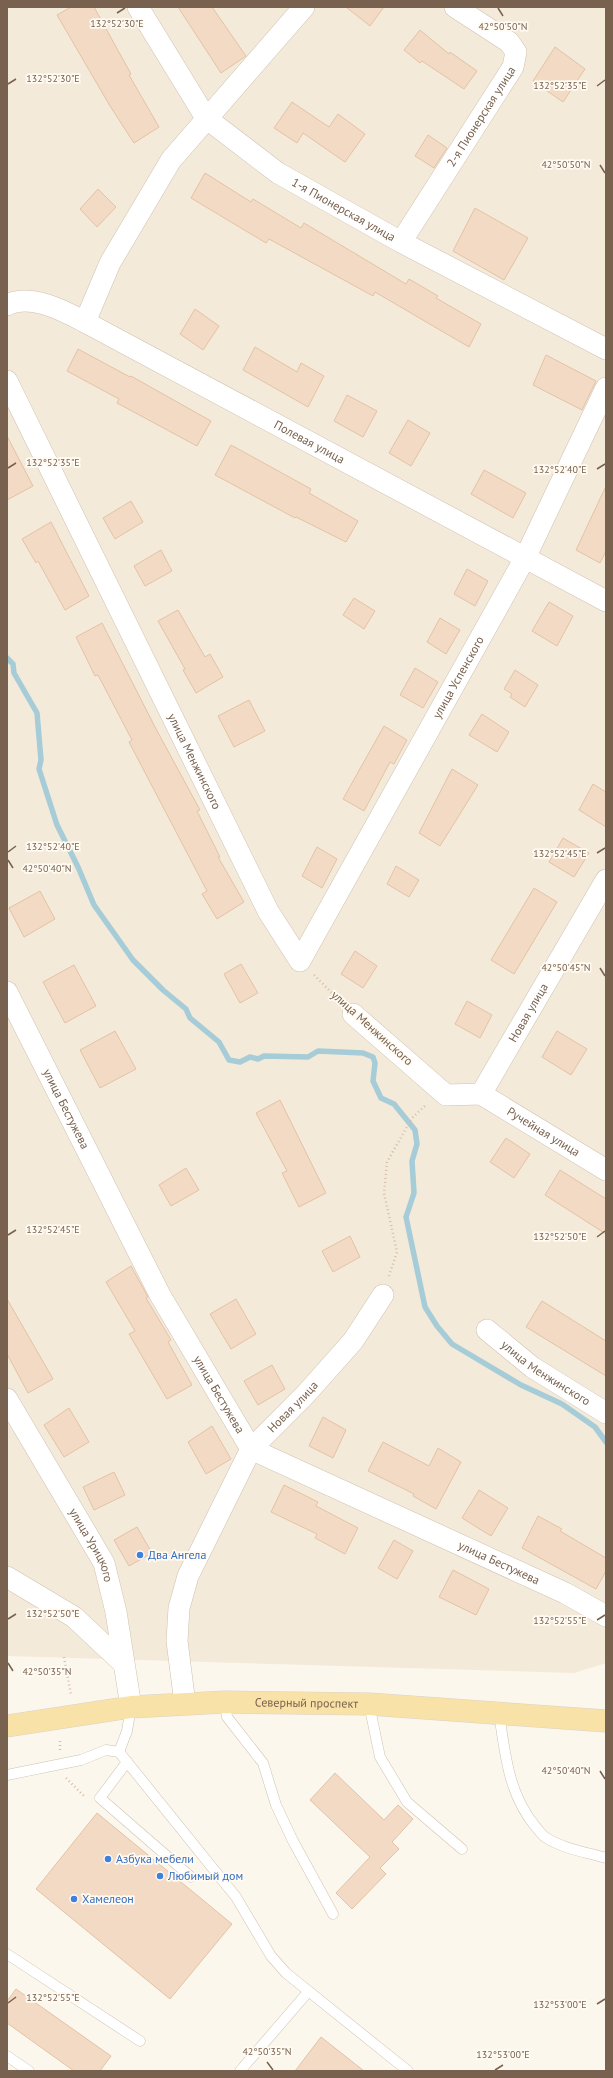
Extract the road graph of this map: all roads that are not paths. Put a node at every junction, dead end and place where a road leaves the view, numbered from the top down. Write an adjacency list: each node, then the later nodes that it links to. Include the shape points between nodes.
1 (138, 7): 4 (street, 1-я Пионерская улица)
2 (304, 7): 4 (street)
3 (456, 7): 5 (street, 2-я Пионерская улица, via 509,42 516,52 513,66)
4 (206, 118): 5 (street, 1-я Пионерская улица, via 278,173); 7 (street, via 171,160 110,263)
5 (401, 242): 8 (street, 1-я Пионерская улица)
6 (7, 305): 7 (street, Полевая улица, via 14,301 48,304)
7 (85, 322): 11 (street, Полевая улица)
8 (606, 349)
9 (7, 381): 14 (street, улица Менжинского, via 268,911)
10 (606, 388): 11 (street, улица Успенского)
11 (525, 558): 12 (street, Полевая улица); 14 (street, улица Успенского)
12 (606, 601)
13 (606, 880): 17 (street, Новая улица)
14 (300, 961)
15 (7, 992): 23 (street, улица Бестужева, via 160,1295)
16 (353, 1014): 17 (street, улица Менжинского, via 446,1095)
17 (481, 1094): 18 (street, Ручейная улица)
18 (606, 1170)
19 (383, 1295): 23 (street, Новая улица, via 353,1341 305,1395)
20 (487, 1330): 22 (street, улица Менжинского, via 532,1368)
21 (7, 1399): 26 (street, улица Урицкого, via 104,1563 116,1612)
22 (606, 1413)
23 (251, 1449): 25 (street, улица Бестужева, via 565,1593); 28 (street, Новая улица, via 188,1576 179,1608 177,1641)
24 (7, 1577): 26 (street, via 74,1617)
25 (606, 1616)
26 (123, 1663): 30 (street, улица Урицкого)
27 (225, 1702): 28 (main road, Северный проспект); 29 (main road, Северный проспект); 40 (lane, via 227,1717 263,1763 283,1819)
28 (185, 1704): 30 (main road, Северный проспект)
29 (369, 1704): 31 (main road, Северный проспект); 37 (lane, via 380,1757 407,1802)
30 (131, 1707): 33 (main road, Северный проспект); 34 (lane, via 127,1731)
31 (499, 1713): 32 (main road, Северный проспект); 38 (lane, via 509,1775 519,1803 530,1820 544,1837)
32 (606, 1721)
33 (7, 1726)
34 (119, 1752): 35 (lane); 36 (lane, via 106,1750 81,1760)
35 (126, 1762): 39 (lane, via 100,1798); 42 (lane, via 236,1897 271,1956)
36 (7, 1775)
37 (462, 1849)
38 (606, 1858)
39 (191, 1877)
40 (333, 1914)
41 (7, 1954): 43 (lane)
42 (308, 1992): 46 (lane); 47 (lane)
43 (140, 2041)
44 (7, 2056): 45 (lane)
45 (29, 2071)
46 (240, 2071)
47 (408, 2071)

